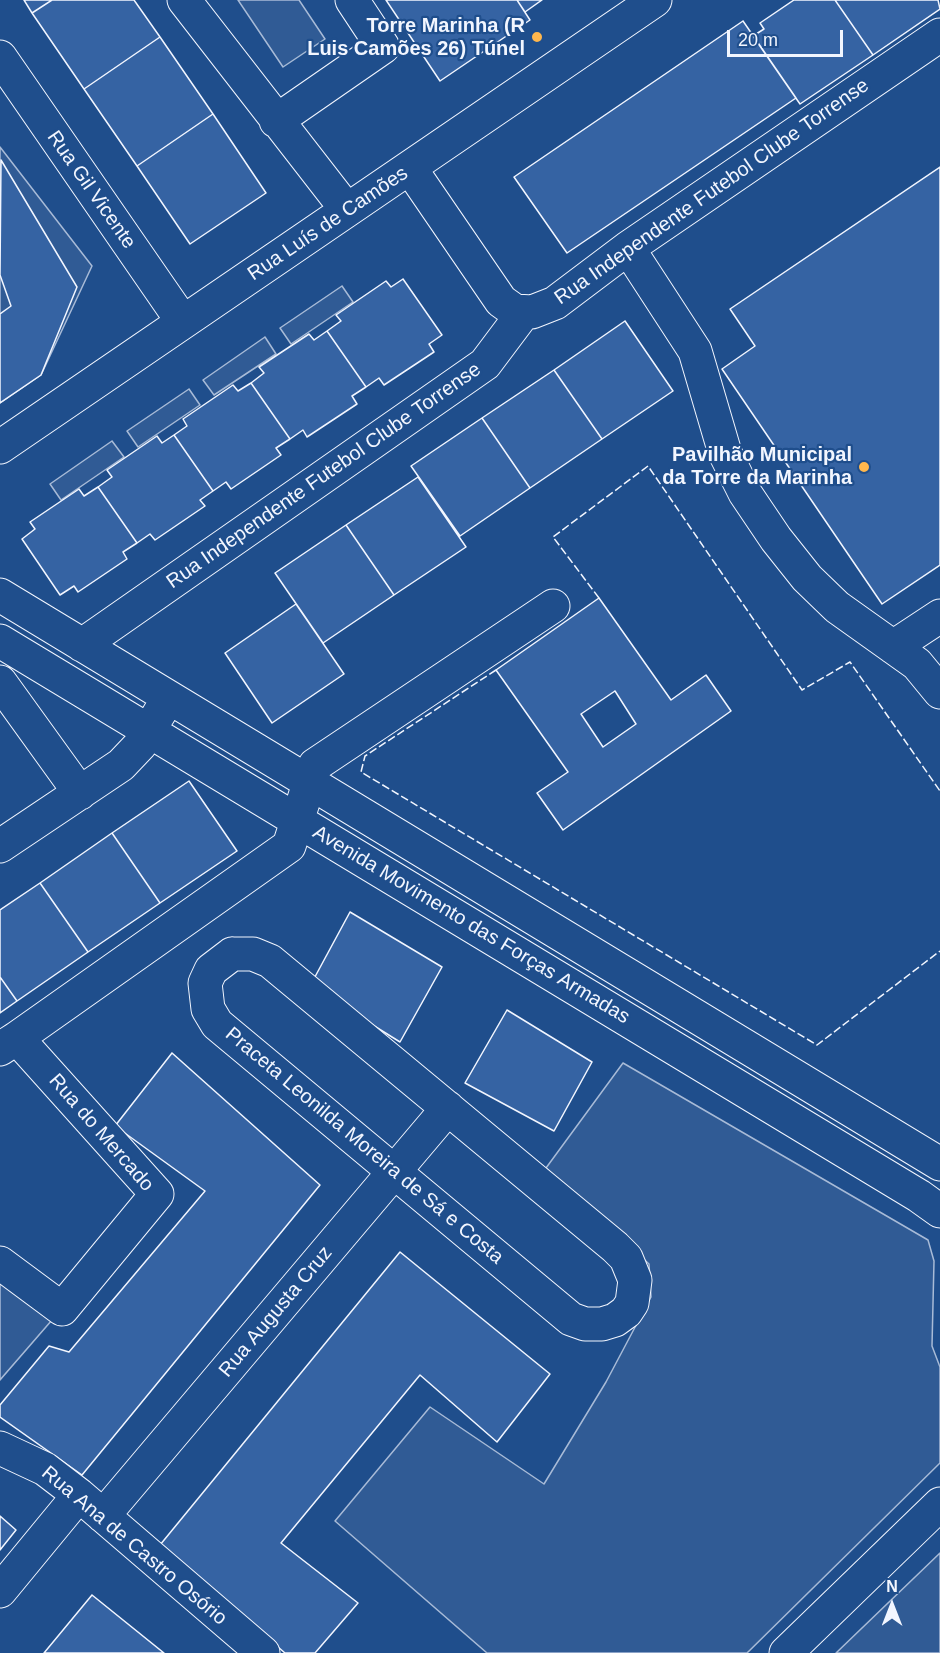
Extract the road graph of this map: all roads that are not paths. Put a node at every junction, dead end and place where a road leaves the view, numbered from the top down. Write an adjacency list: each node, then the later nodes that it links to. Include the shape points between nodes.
1 (184, 0): 6 (street)
2 (352, 0): 6 (street, via 383,47)
3 (655, 0): 7 (street, Rua Luís de Camões)
4 (940, 35): 9 (street, Rua Independente Futebol Clube Torrense)
5 (0, 57): 11 (street, Rua Gil Vicente)
6 (276, 121): 8 (street)
7 (410, 168): 8 (street, Rua Luís de Camões); 10 (street, via 501,301)
8 (347, 210): 11 (street, Rua Luís de Camões)
9 (628, 248): 10 (street, Rua Independente Futebol Clube Torrense, via 555,303); 18 (street, via 695,351 725,453 776,540 837,607)
10 (524, 312): 17 (street, Rua Independente Futebol Clube Torrense, via 485,364)
11 (183, 322): 12 (street, Rua Luís de Camões)
12 (0, 447)
13 (0, 595): 17 (street, Avenida Movimento das Forças Armadas)
14 (553, 606): 23 (street, Rua do Mercado, via 315,765)
15 (940, 616): 18 (street)
16 (0, 641): 22 (street, Avenida Movimento das Forças Armadas)
17 (82, 645): 21 (street, Avenida Movimento das Forças Armadas)
18 (893, 647): 20 (street, via 917,664)
19 (0, 682): 24 (street)
20 (940, 692)
21 (168, 697): 22 (street); 23 (street, Avenida Movimento das Forças Armadas)
22 (148, 731): 24 (street, via 122,765); 25 (street, Avenida Movimento das Forças Armadas)
23 (309, 783): 25 (street, Rua do Mercado); 28 (street, Avenida Movimento das Forças Armadas)
24 (80, 794): 26 (street)
25 (297, 820): 27 (street, Rua do Mercado, via 289,846); 30 (street, Avenida Movimento das Forças Armadas)
26 (0, 846)
27 (8, 1043): 34 (street, Rua do Mercado, via 157,1194 62,1309)
28 (793, 1076): 30 (street); 31 (street, Avenida Movimento das Forças Armadas)
29 (448, 1108): 32 (street, Rua Augusta Cruz); 32 (street, Praceta Leonilda Moreira de Sá e Costa, via 626,1258 635,1280 632,1303 626,1312 602,1324 571,1319); 32 (street, Praceta Leonilda Moreira de Sá e Costa, via 270,962 253,954 232,954 211,970 204,983 205,997 217,1024)
30 (773, 1108): 33 (street, Avenida Movimento das Forças Armadas)
31 (940, 1164)
32 (395, 1171): 38 (street, Rua Augusta Cruz)
33 (940, 1211)
34 (0, 1263)
35 (0, 1448): 36 (street, Rua Ana de Castro Osório, via 45,1469)
36 (79, 1495): 38 (street, Rua Ana de Castro Osório); 39 (street)
37 (940, 1504): 41 (street)
38 (103, 1516): 40 (street, Rua Ana de Castro Osório)
39 (0, 1591)
40 (243, 1647)
41 (786, 1653)

